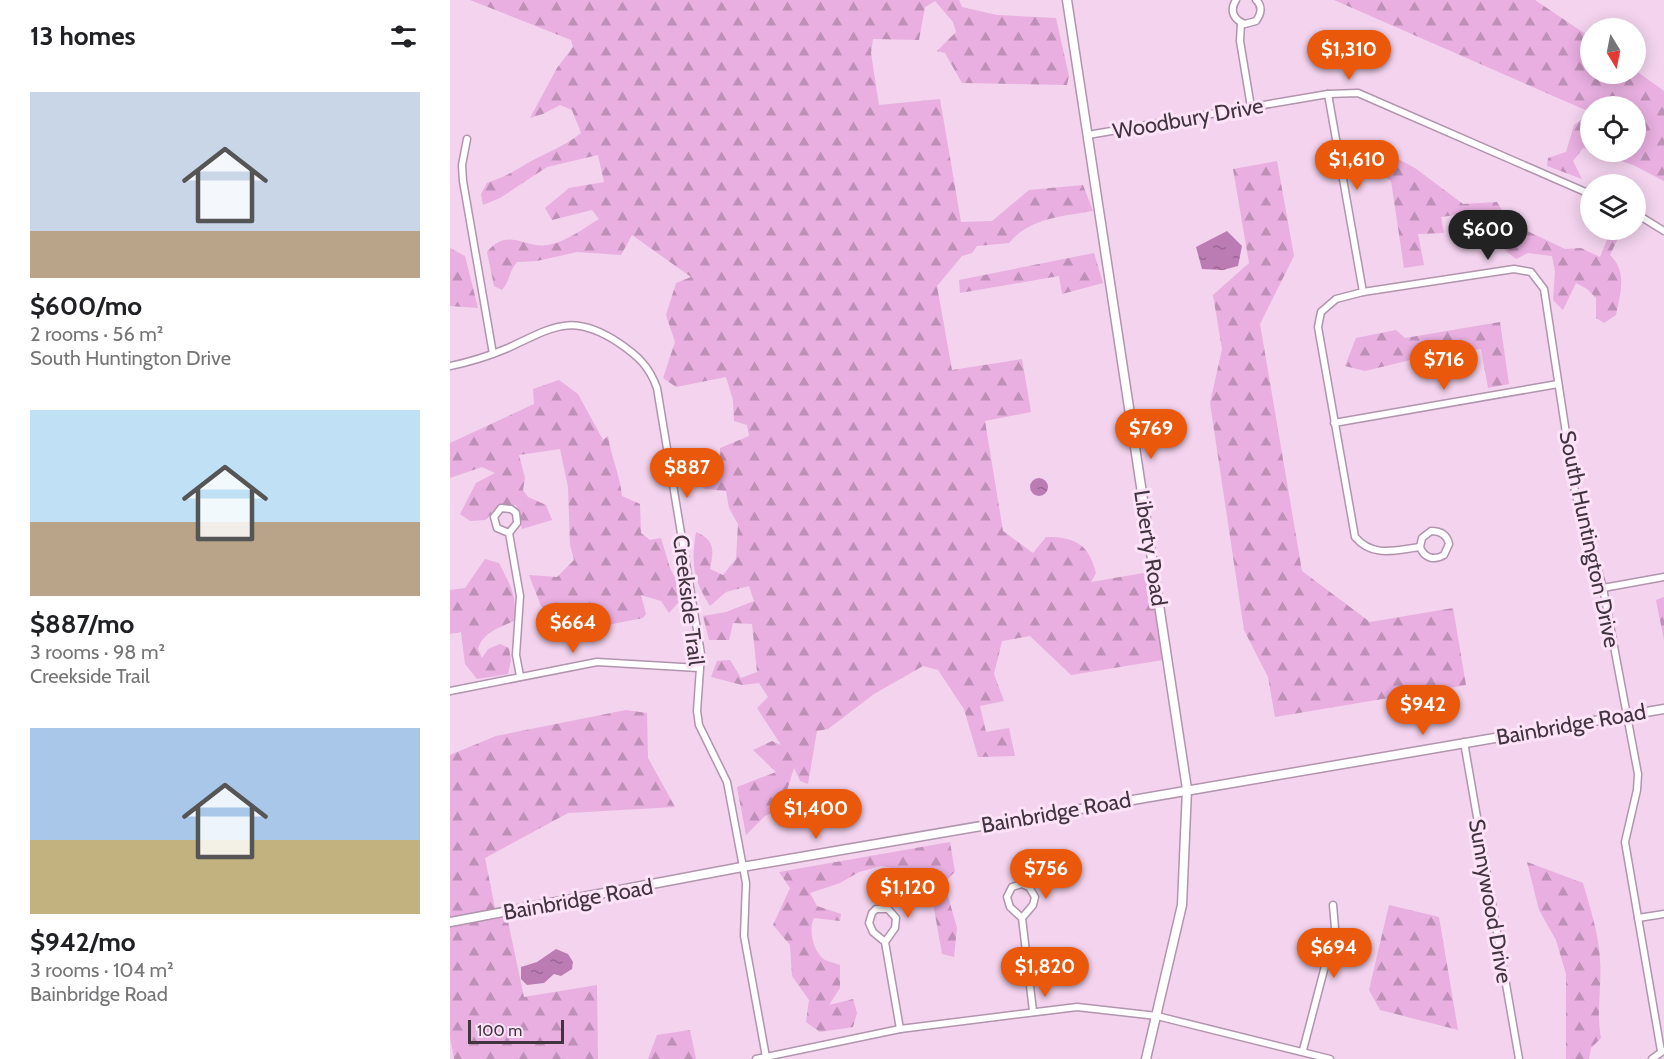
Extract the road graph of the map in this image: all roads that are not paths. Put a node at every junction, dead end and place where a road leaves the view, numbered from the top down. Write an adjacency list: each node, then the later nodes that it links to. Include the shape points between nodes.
1 (1067, 0): 7 (street, Liberty Road)
2 (1236, 0): 4 (street, via 1232,12)
3 (1256, 0): 4 (street, via 1261,9 1257,19)
4 (1241, 23): 6 (street, via 1240,41)
5 (1328, 94): 6 (street, Woodbury Drive); 9 (street, Woodbury Drive, via 1358,93); 12 (street)
6 (1251, 106): 7 (street, Woodbury Drive)
7 (1088, 135): 27 (street, Liberty Road)
8 (467, 140): 13 (street, via 462,181)
9 (1580, 190)
10 (1646, 220): 11 (street)
11 (1664, 231)
12 (1363, 292): 15 (street, South Huntington Drive, via 1514,269 1531,273 1544,289); 16 (street, South Huntington Drive, via 1336,299 1321,312 1318,327)
13 (493, 354): 14 (street, Creekside Trail); 21 (street, Creekside Trail, via 564,324 601,331 647,366 659,399 701,654)
14 (450, 366)
15 (1558, 384): 16 (street); 20 (street, South Huntington Drive, via 1575,492)
16 (1334, 423): 18 (street, South Huntington Drive, via 1355,537 1364,547 1378,553)
17 (508, 533): 17 (street, via 495,523 494,517 501,508 511,509 517,517); 22 (street, via 520,597 516,655)
18 (1420, 547): 18 (street, South Huntington Drive, via 1422,538 1431,531 1439,531 1449,544 1444,555 1433,559)
19 (1664, 577): 20 (street)
20 (1603, 588): 25 (street, South Huntington Drive)
21 (699, 668): 22 (street, via 597,662); 28 (street, Creekside Trail, via 699,726 724,771)
22 (520, 676): 23 (street)
23 (450, 691)
24 (1664, 709): 25 (street, Bainbridge Road)
25 (1626, 715): 26 (street, Bainbridge Road); 32 (street, South Huntington Drive, via 1638,774 1625,842)
26 (1464, 742): 27 (street, Bainbridge Road); 44 (street, Sunnywood Drive)
27 (1187, 789): 28 (street, Bainbridge Road); 36 (street, Liberty Road, via 1182,905)
28 (742, 867): 33 (street, Bainbridge Road); 40 (street, Creekside Trail, via 747,896 744,936)
29 (1333, 905): 38 (street, via 1335,928)
30 (1664, 914): 32 (street)
31 (1022, 918): 31 (street, via 1035,897 1022,884 1012,887 1007,897 1010,907); 35 (street)
32 (1638, 918): 39 (street, South Huntington Drive)
33 (450, 922)
34 (885, 942): 34 (street, via 895,928 896,918 888,909 876,909 868,924); 37 (street)
35 (1032, 1011): 36 (street, via 1077,1007); 37 (street)
36 (1157, 1016): 38 (street); 42 (street, Liberty Road)
37 (900, 1029): 40 (street)
38 (1303, 1050): 43 (street)
39 (1663, 1051): 45 (street)
40 (766, 1057): 41 (street)
41 (756, 1059)
42 (1146, 1059)
43 (1330, 1059)
44 (1519, 1059)
45 (1652, 1059)

